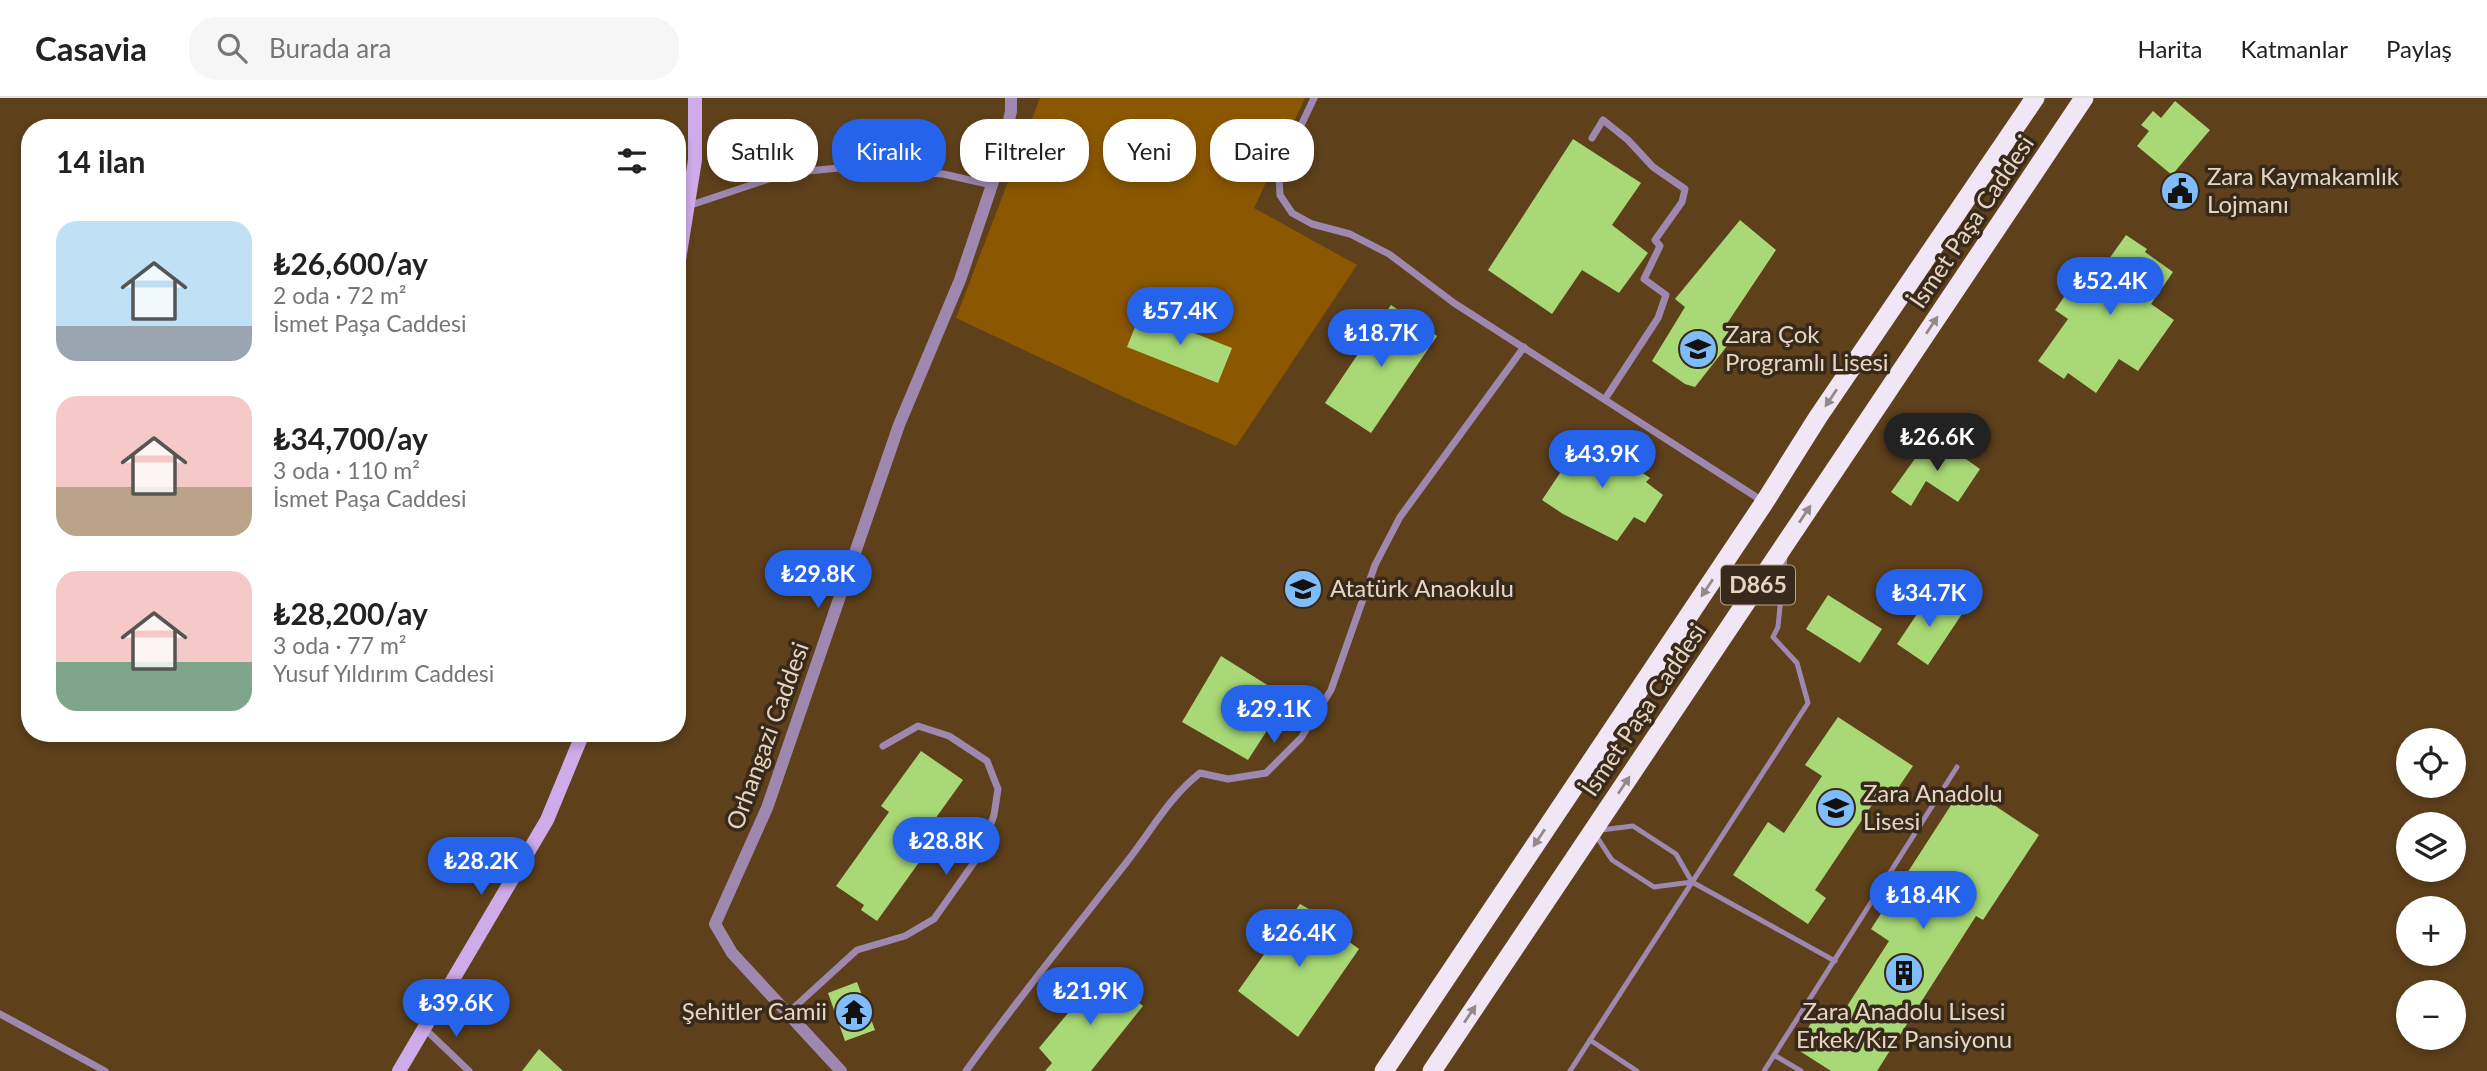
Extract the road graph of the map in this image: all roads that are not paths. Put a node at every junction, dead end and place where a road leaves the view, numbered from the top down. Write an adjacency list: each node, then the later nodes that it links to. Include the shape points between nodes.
1 (695, 98): 8 (main road, via 695,160)
2 (1011, 98): 7 (street, Orhangazi Caddesi)
3 (1314, 98): 10 (street, via 1279,177 1280,195 1292,213 1389,254)
4 (2035, 98): 12 (highway, İsmet Paşa Caddesi / D865, one-way to 12)
5 (2084, 98): 13 (highway, İsmet Paşa Caddesi / D865, one-way to 5)
6 (1592, 138): 11 (street, via 1603,120 1653,167 1685,189 1682,202 1655,240 1660,246 1644,279 1666,295 1658,318)
7 (992, 185): 8 (street, via 943,174 849,167 787,173); 20 (street, Orhangazi Caddesi, via 960,280 899,425 767,808 715,924 732,953)
8 (688, 206): 9 (main road)
9 (686, 218)
10 (1524, 347): 11 (street); 30 (street, via 1400,517 1375,565 1331,690 1301,738 1266,773 1227,779 1200,772 1182,787)
11 (1605, 399): 12 (street)
12 (1764, 503): 24 (highway, İsmet Paşa Caddesi / D865, one-way to 24)
13 (1787, 542): 17 (highway, İsmet Paşa Caddesi / D865, one-way to 13); 18 (lane, via 1773,637 1797,663 1808,703)
14 (579, 742): 22 (main road, via 547,820)
15 (883, 746): 20 (street, via 918,726 949,736 987,761 998,789 994,815 980,854 933,919 905,936 857,950)
16 (1957, 767): 19 (lane)
17 (1593, 831): 18 (lane, via 1612,860 1654,887); 18 (lane, via 1633,826 1676,854); 33 (highway, İsmet Paşa Caddesi / D865, one-way to 17)
18 (1692, 882): 19 (lane); 23 (lane)
19 (1835, 961): 25 (lane)
20 (788, 1013): 29 (street, Orhangazi Caddesi)
21 (0, 1014): 26 (street)
22 (424, 1027): 27 (main road); 28 (street)
23 (1590, 1040): 34 (lane); 35 (lane)
24 (1402, 1044): 31 (highway); 32 (highway, İsmet Paşa Caddesi / D865)
25 (1774, 1055): 36 (lane); 37 (lane)
26 (105, 1071)
27 (399, 1071)
28 (469, 1071)
29 (841, 1071)
30 (966, 1071)
31 (1370, 1071)
32 (1384, 1071)
33 (1432, 1071)
34 (1570, 1071)
35 (1637, 1071)
36 (1764, 1071)
37 (1801, 1071)

